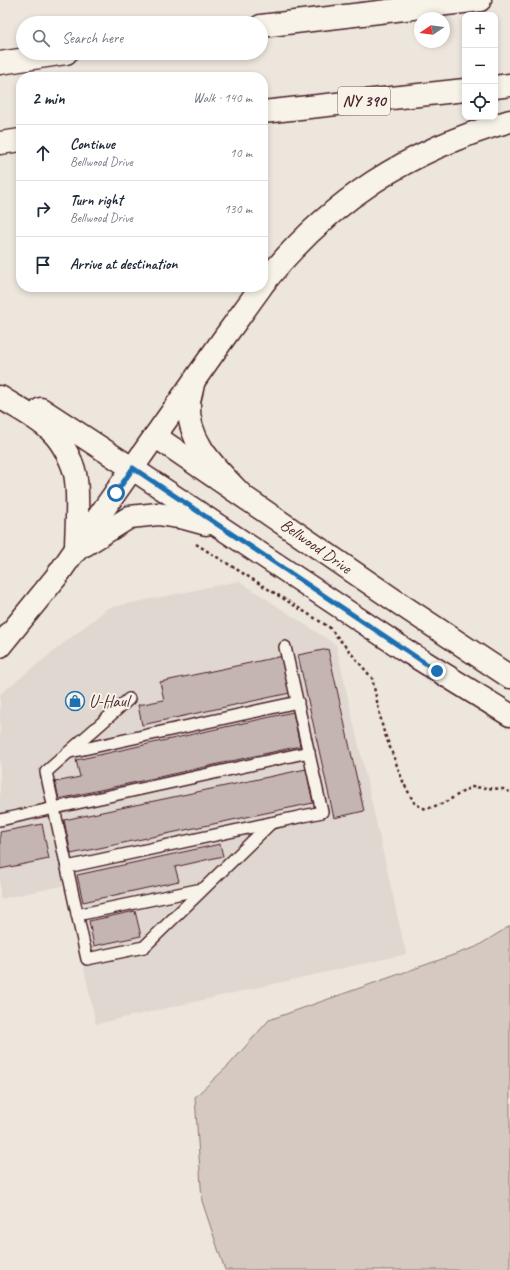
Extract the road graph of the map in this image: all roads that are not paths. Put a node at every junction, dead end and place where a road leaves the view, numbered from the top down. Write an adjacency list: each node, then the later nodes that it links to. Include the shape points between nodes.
1 (480, 0): 2 (main road)
2 (268, 25)
3 (16, 50): 4 (main road)
4 (0, 51)
5 (20, 60): 6 (main road)
6 (0, 63)
7 (510, 85): 8 (main road)
8 (498, 87)
9 (462, 90): 10 (main road, NY 390)
10 (268, 111)
11 (510, 121): 14 (main road, via 439,147 369,185 319,223)
12 (16, 141): 13 (main road)
13 (0, 143)
14 (268, 278)
15 (257, 292): 16 (main road)
16 (194, 381): 19 (main road); 21 (main road, via 189,402 190,417 198,446)
17 (0, 382): 20 (main road)
18 (0, 397): 23 (main road, via 52,432 70,460 76,479)
19 (155, 436): 20 (main road); 21 (main road, Bellwood Drive)
20 (133, 468): 22 (main road); 23 (main road)
21 (242, 495): 26 (main road, Bellwood Drive)
22 (223, 528): 23 (main road, via 158,514 130,517); 29 (main road, via 408,652)
23 (76, 551): 24 (main road)
24 (0, 646)
25 (286, 647): 28 (lane)
26 (510, 677)
27 (129, 699): 30 (lane)
28 (298, 702): 30 (lane); 31 (lane)
29 (510, 716)
30 (68, 752): 32 (lane, via 46,772)
31 (309, 752): 32 (lane); 34 (lane, via 322,812)
32 (53, 808): 33 (lane); 35 (lane)
33 (0, 820)
34 (271, 823): 35 (lane); 36 (lane)
35 (67, 867): 37 (lane)
36 (203, 889): 37 (lane); 37 (lane, via 144,947 87,959)
37 (77, 914)

